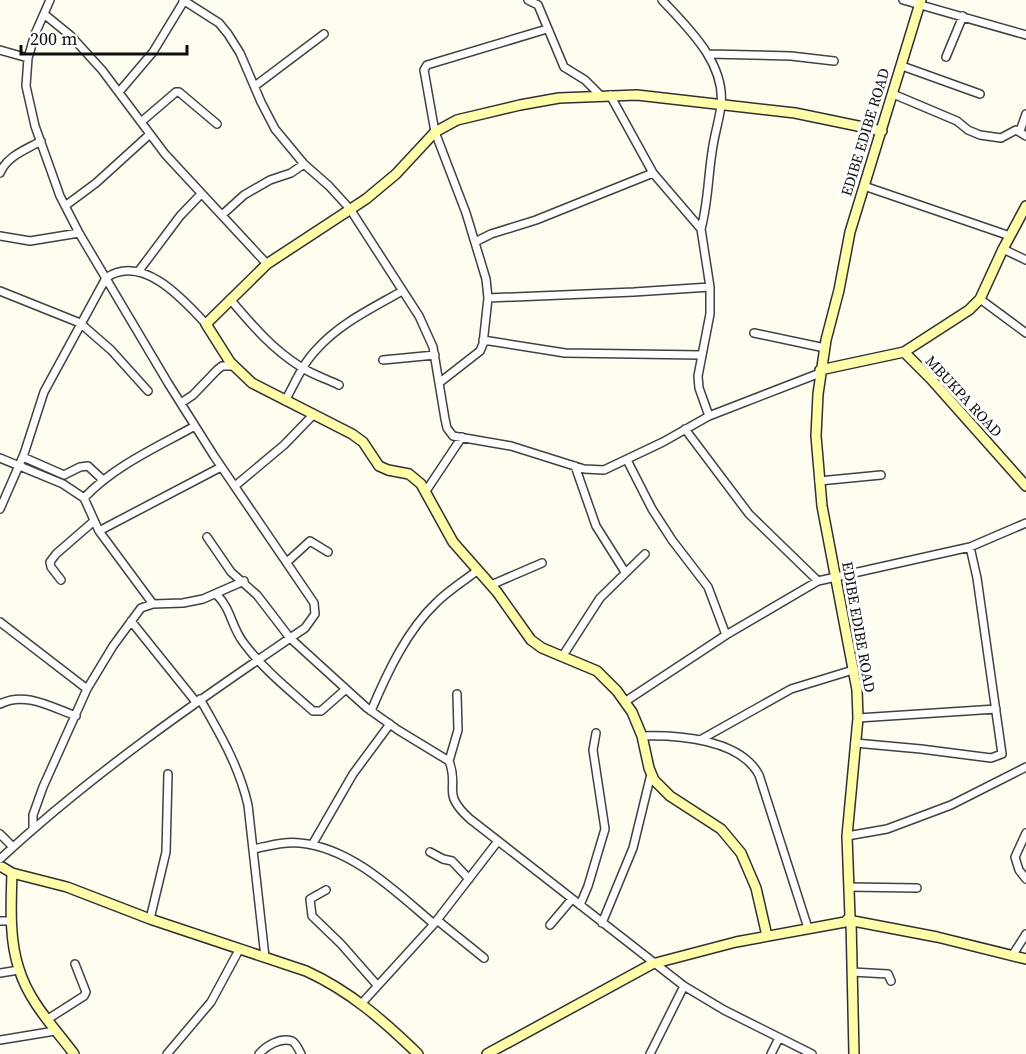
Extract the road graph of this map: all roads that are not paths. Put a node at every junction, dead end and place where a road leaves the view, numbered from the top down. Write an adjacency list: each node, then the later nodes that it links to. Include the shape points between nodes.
1 (50, 0): 8 (street)
2 (183, 0): 19 (street, via 219,23 240,52); 20 (street, via 153,52)
3 (528, 0): 6 (street)
4 (662, 0): 14 (street)
5 (903, 0): 7 (street)
6 (540, 3): 10 (street)
7 (920, 3): 9 (street); 18 (street, EDIBE EDIBE ROAD)
8 (44, 14): 16 (street); 20 (street, via 71,36)
9 (963, 16): 12 (street); 15 (street)
10 (547, 29): 23 (street, via 564,67); 30 (street, via 427,65 424,70)
11 (324, 34): 19 (street)
12 (1026, 35)
13 (0, 50): 16 (street)
14 (708, 54): 17 (street); 24 (street)
15 (946, 57)
16 (28, 58): 33 (street, via 27,95)
17 (834, 61)
18 (902, 66): 21 (street, EDIBE EDIBE ROAD); 22 (street)
19 (255, 86): 34 (street, via 275,129)
20 (118, 92): 26 (street)
21 (893, 94): 28 (street, via 980,135 1001,138); 29 (street, EDIBE EDIBE ROAD)
22 (981, 94)
23 (605, 95): 24 (street); 30 (street, via 520,105 457,120); 36 (street)
24 (721, 104): 29 (street, via 795,112); 43 (street)
25 (1026, 114): 28 (street)
26 (141, 122): 27 (street, via 179,92); 31 (street)
27 (217, 124)
28 (1020, 130): 32 (street)
29 (882, 131): 37 (street, EDIBE EDIBE ROAD)
30 (435, 132): 41 (street, via 391,179); 47 (street)
31 (150, 134): 38 (street); 39 (street)
32 (1026, 136)
33 (41, 141): 35 (street, via 11,158); 39 (street)
34 (304, 164): 41 (street); 42 (street, via 244,195)
35 (0, 171)
36 (653, 173): 43 (street); 47 (street)
37 (864, 186): 46 (street); 64 (street, EDIBE EDIBE ROAD)
38 (201, 194): 42 (street); 51 (street)
39 (65, 206): 44 (street)
40 (1026, 206): 46 (street)
41 (350, 209): 50 (street); 55 (street)
42 (222, 215): 50 (street)
43 (701, 229): 53 (street)
44 (79, 234): 45 (street, via 30,242); 52 (street)
45 (0, 236)
46 (1010, 236): 48 (street)
47 (475, 242): 56 (street)
48 (1003, 249): 49 (street); 58 (street)
49 (1026, 260)
50 (267, 264): 57 (street)
51 (138, 272): 52 (street, via 123,270); 60 (street, via 179,296)
52 (106, 278): 59 (street); 76 (street)
53 (710, 287): 56 (street); 67 (street, via 707,336)
54 (0, 291): 59 (street)
55 (402, 291): 66 (street, via 428,334); 70 (street, via 334,333 315,350)
56 (488, 298): 63 (street)
57 (230, 299): 60 (street); 70 (street, via 265,340)
58 (980, 299): 62 (street); 65 (street)
59 (80, 323): 74 (street); 82 (street, via 45,392)
60 (206, 324): 69 (street)
61 (754, 333): 64 (street)
62 (1026, 333)
63 (483, 340): 67 (street, via 565,353); 72 (street, via 474,357)
64 (825, 348): 71 (street, EDIBE EDIBE ROAD)
65 (904, 352): 71 (street); 92 (street, MBUKPA ROAD)
66 (435, 356): 68 (street); 72 (street)
67 (701, 356): 78 (street, via 699,388)
68 (383, 360)
69 (234, 366): 75 (street, via 252,383); 76 (street, via 222,366)
70 (303, 369): 73 (street); 75 (street)
71 (820, 371): 78 (street); 90 (street, EDIBE EDIBE ROAD, via 816,436)
72 (439, 383): 81 (street, via 447,428 453,436)
73 (339, 385)
74 (148, 391)
75 (285, 400): 77 (street)
76 (181, 403): 79 (street)
77 (314, 414): 91 (street); 93 (street, via 359,439 381,468 409,474)
78 (709, 416): 80 (street)
79 (195, 426): 85 (street); 89 (street)
80 (685, 429): 84 (street); 110 (street, via 749,514)
81 (462, 437): 86 (street, via 511,446); 93 (street)
82 (23, 457): 87 (street); 89 (street, via 64,475 88,466)
83 (0, 458): 87 (street)
84 (627, 460): 86 (street, via 604,470); 116 (street, via 652,509 708,587)
85 (222, 466): 91 (street); 98 (street)
86 (575, 466): 106 (street, via 596,526)
87 (19, 467): 94 (street, via 63,483); 95 (street)
88 (880, 475): 90 (street)
89 (103, 480): 94 (street)
90 (819, 481): 107 (street, EDIBE EDIBE ROAD)
91 (235, 486): 103 (street)
92 (1026, 486)
93 (426, 491): 105 (street, via 453,542)
94 (84, 498): 96 (street)
95 (0, 509)
96 (94, 521): 98 (street); 108 (street, via 50,562)
97 (1026, 523): 100 (street)
98 (99, 531): 113 (street)
99 (207, 537): 109 (street, via 231,572)
100 (970, 548): 107 (street); 127 (street)
101 (328, 552): 103 (street, via 312,540)
102 (645, 554): 106 (street)
103 (287, 562): 117 (street, via 315,608 312,622)
104 (542, 563): 111 (street)
105 (478, 570): 111 (street); 128 (street, via 424,616 384,681)
106 (626, 572): 118 (street, via 600,598)
107 (835, 576): 110 (street); 120 (street, EDIBE EDIBE ROAD)
108 (61, 580)
109 (244, 581): 112 (street); 117 (street)
110 (818, 581): 116 (street)
111 (491, 585): 118 (street, via 531,640)
112 (216, 594): 113 (street, via 183,603); 119 (street, via 227,606 235,630)
113 (153, 604): 114 (street, via 141,608)
114 (131, 621): 121 (street); 124 (street)
115 (0, 622): 121 (street)
116 (726, 635): 125 (street)
117 (291, 638): 119 (street); 122 (street)
118 (562, 657): 125 (street, via 603,676)
119 (257, 660): 122 (street, via 316,712); 124 (street)
120 (854, 670): 130 (street, EDIBE EDIBE ROAD); 134 (street, via 791,689)
121 (87, 689): 129 (street)
122 (346, 689): 128 (street)
123 (457, 694): 136 (street, via 458,730)
124 (198, 701): 140 (street); 147 (street, via 229,748 243,783)
125 (626, 702): 133 (street)
126 (0, 704): 129 (street, via 24,698)
127 (996, 709): 130 (street); 135 (street, via 1002,754 992,758)
128 (371, 711): 131 (street)
129 (76, 716): 140 (street, via 33,815)
130 (858, 718): 135 (street, EDIBE EDIBE ROAD)
131 (390, 724): 136 (street); 145 (street, via 353,774)
132 (597, 733): 157 (street, via 593,750 605,829)
133 (642, 736): 134 (street); 139 (street)
134 (700, 740): 165 (street, via 739,754 757,770)
135 (855, 743): 143 (street, EDIBE EDIBE ROAD)
136 (449, 761): 144 (street, via 454,803)
137 (1026, 767): 143 (street, via 951,805 886,829)
138 (168, 774): 158 (street, via 166,852)
139 (651, 774): 163 (street, via 637,837); 167 (street, via 664,790 721,829 738,847 756,888)
140 (33, 829): 146 (street)
141 (1026, 833): 152 (street, via 1015,857)
142 (0, 834): 146 (street)
143 (847, 836): 153 (street, EDIBE EDIBE ROAD)
144 (498, 841): 151 (street); 156 (street)
145 (312, 845): 147 (street, via 281,843); 162 (street, via 377,876)
146 (13, 846): 149 (street)
147 (253, 849): 170 (street)
148 (430, 852): 151 (street, via 452,861)
149 (1, 863): 150 (street)
150 (12, 873): 158 (street, via 67,887); 161 (street)
151 (469, 879): 162 (street)
152 (1026, 879)
153 (849, 887): 154 (street); 159 (street, EDIBE EDIBE ROAD)
154 (917, 888)
155 (326, 890): 179 (street, via 310,899 312,916)
156 (572, 900): 157 (street); 164 (street)
157 (580, 905): 163 (street)
158 (150, 919): 168 (street)
159 (849, 920): 165 (street); 169 (street); 176 (street, EDIBE EDIBE ROAD)
160 (0, 921): 161 (street)
161 (12, 921): 175 (street)
162 (435, 922): 171 (street); 179 (street)
163 (602, 923): 174 (street)
164 (550, 925)
165 (808, 928): 167 (street)
166 (1026, 934): 169 (street)
167 (767, 936): 174 (street)
168 (239, 950): 170 (street); 187 (street, via 211,1002)
169 (1012, 956): 172 (street)
170 (265, 957): 181 (street, via 323,979)
171 (484, 958)
172 (1026, 959)
173 (75, 964): 182 (street, via 86,992)
174 (652, 964): 180 (street); 191 (street)
175 (19, 970): 177 (street); 182 (street, via 36,1005)
176 (852, 972): 178 (street, via 888,974); 195 (street, EDIBE EDIBE ROAD)
177 (0, 973)
178 (891, 981)
179 (376, 985): 181 (street)
180 (684, 986): 184 (street); 192 (street)
181 (362, 1003): 190 (street)
182 (48, 1019): 183 (street)
183 (56, 1030): 185 (street); 186 (street)
184 (780, 1038): 193 (street); 194 (street)
185 (0, 1040)
186 (70, 1053)
187 (167, 1054)
188 (259, 1054): 189 (street, via 271,1043 290,1041)
189 (301, 1054)
190 (418, 1054)
191 (487, 1054)
192 (650, 1054)
193 (771, 1054)
194 (812, 1054)
195 (854, 1054)

